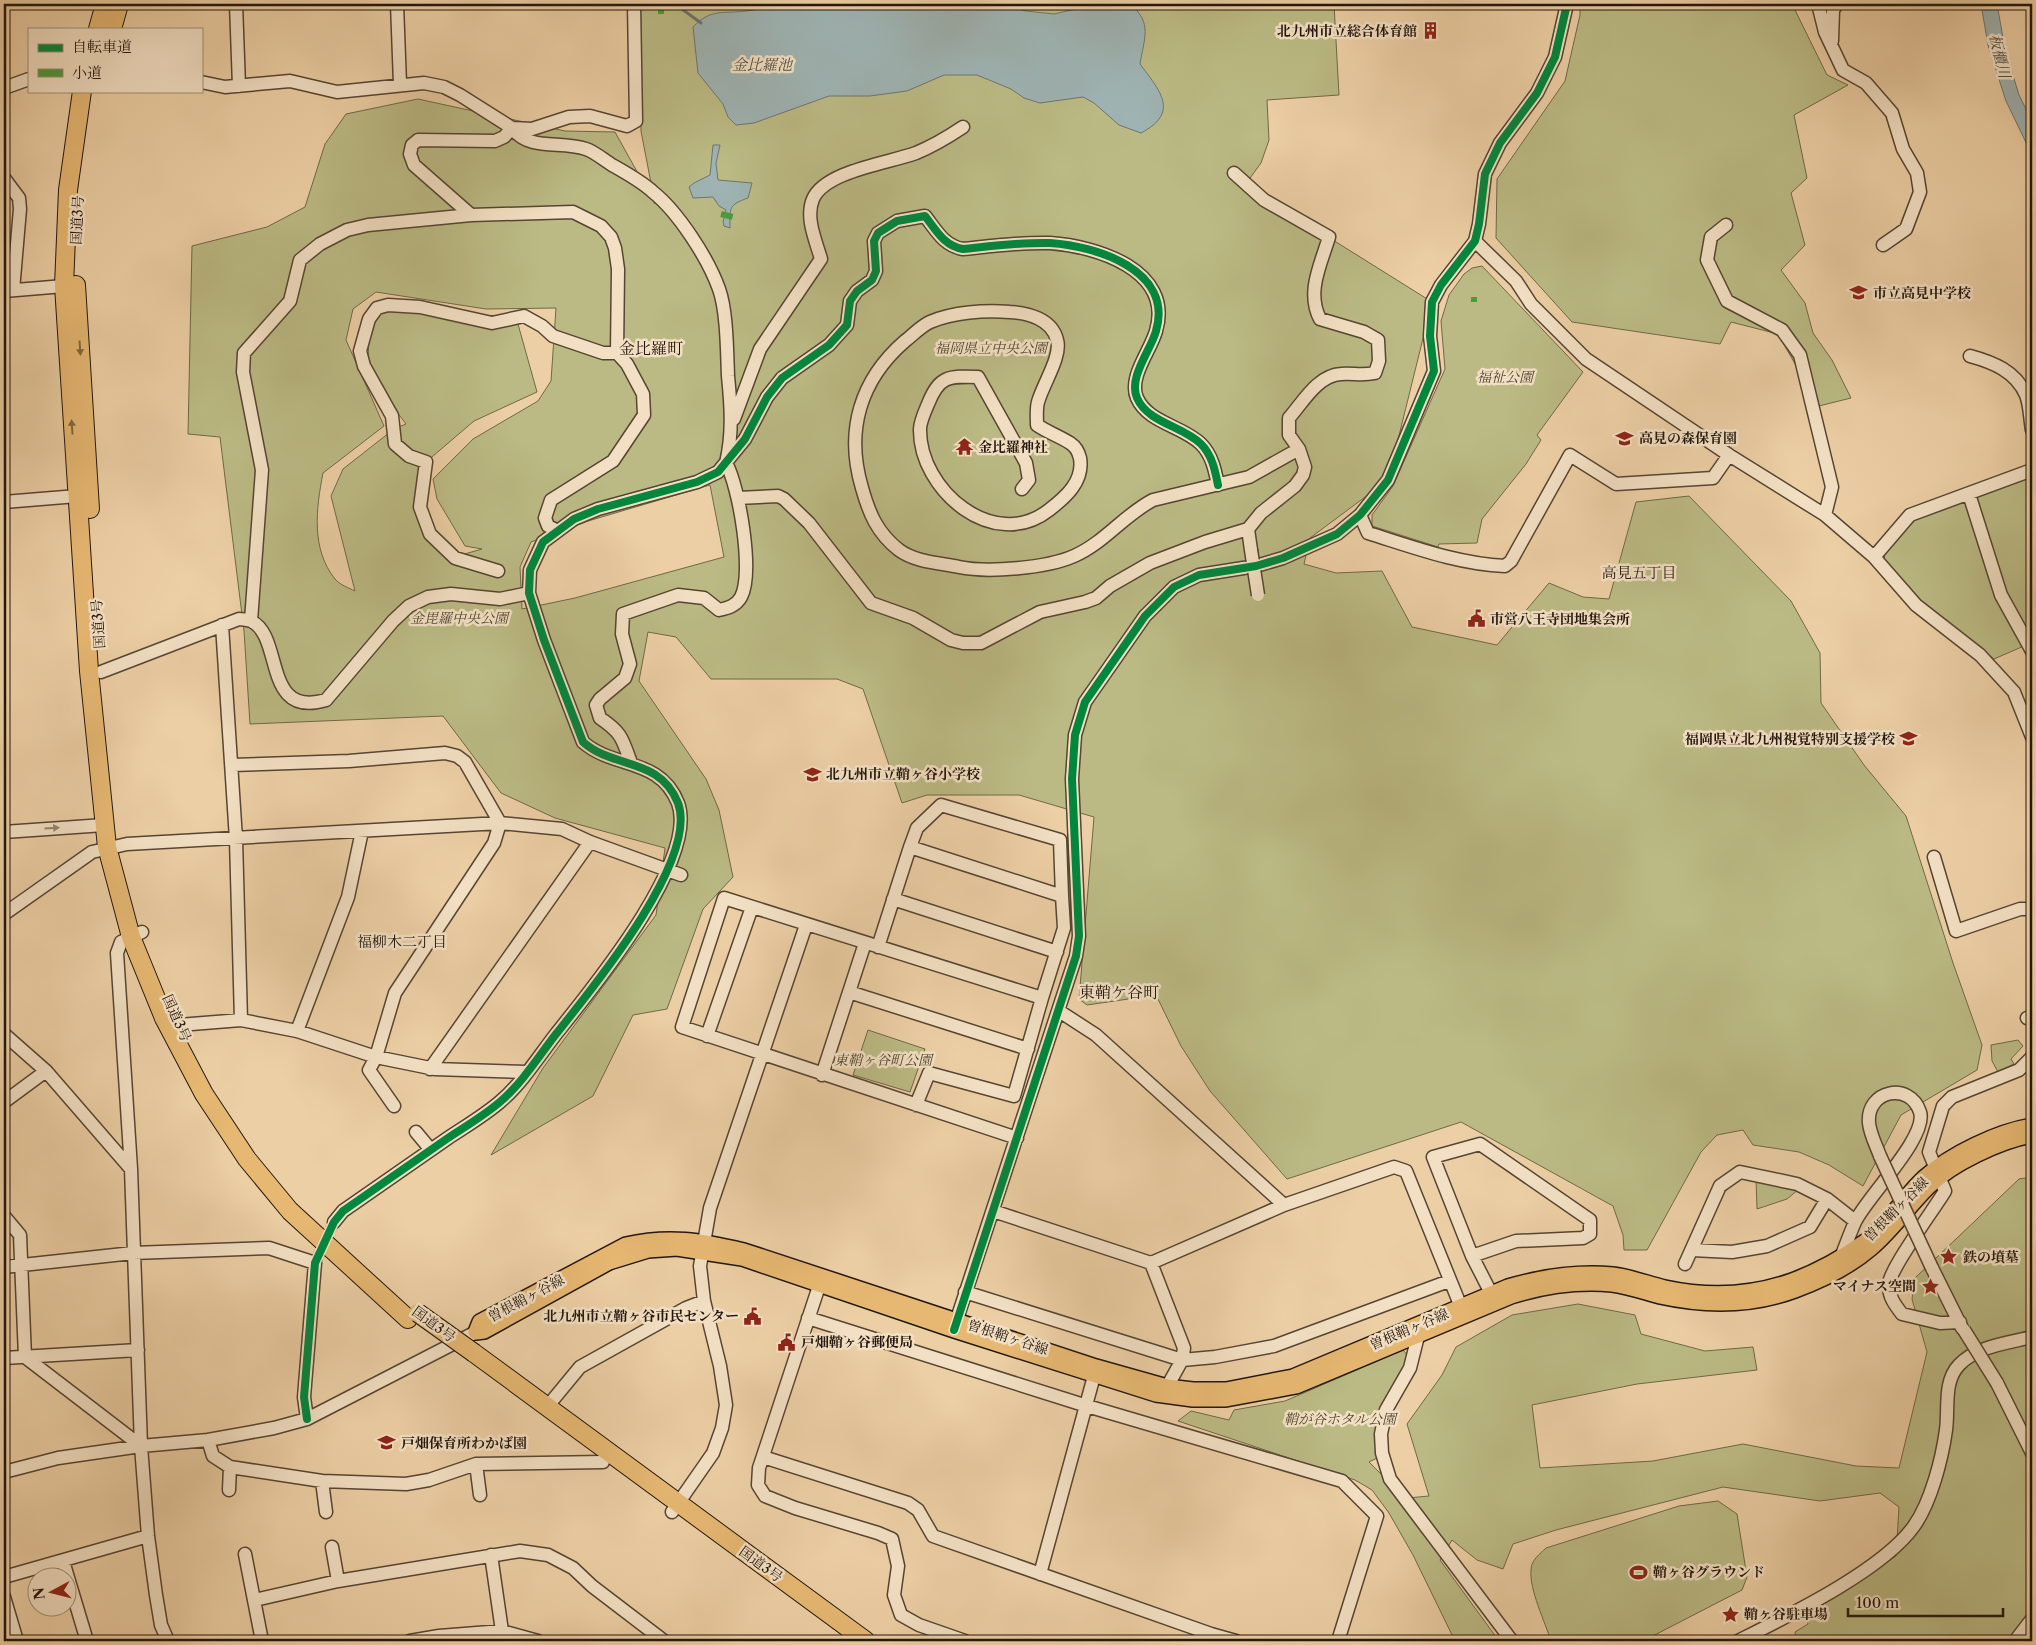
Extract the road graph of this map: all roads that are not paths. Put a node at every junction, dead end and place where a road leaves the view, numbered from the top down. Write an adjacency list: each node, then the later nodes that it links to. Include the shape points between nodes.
1 (105, 4): 9 (highway)
2 (119, 4): 10 (highway)
3 (236, 4): 15 (street)
4 (397, 4): 14 (street)
5 (634, 4): 20 (street, via 636,121 627,126 590,116 569,117 532,129)
6 (1567, 4): 25 (street, via 1555,57 1537,93 1500,143 1485,174)
7 (1818, 4): 11 (street, via 1825,32)
8 (1837, 4): 11 (street, via 1831,26)
9 (98, 28)
10 (112, 28)
11 (1833, 46): 26 (street, via 1843,70 1866,83 1892,113 1903,149 1917,173 1920,192 1906,229)
12 (28, 79): 16 (street)
13 (202, 82): 15 (street)
14 (400, 84): 15 (street, via 337,92 290,81); 20 (street, via 444,87)
15 (239, 86)
16 (4, 88)
17 (82, 92): 27 (highway, 国道3号, via 68,190)
18 (95, 92): 54 (highway, 国道3号, one-way to 54, via 83,146 75,236)
19 (963, 127): 31 (street, via 915,153 841,176 824,186 813,198 809,215 821,259 760,349)
20 (512, 128): 23 (street, via 495,141 418,140 412,144 410,154 414,164); 31 (street, via 520,138 539,144 587,150 654,192 672,210 720,290)
21 (1234, 173): 33 (street, via 1264,200 1329,237 1314,289 1314,306 1320,319 1364,332 1378,340 1379,361 1375,373 1330,375 1318,383 1289,418 1289,434)
22 (4, 178): 28 (street, via 19,198 20,209)
23 (471, 215): 29 (street, via 573,212 601,226 613,242 618,268); 51 (street, via 368,225 347,230 320,244 300,260 290,301 244,353 243,372 262,470)
24 (1726, 225): 44 (street, via 1711,238 1707,260 1727,301 1782,330 1800,355 1832,487)
25 (1475, 240): 34 (street, via 1516,281 1531,304 1586,358); 43 (street, via 1432,302 1430,336 1434,371 1388,480)
26 (1883, 246)
27 (64, 286): 28 (street); 40 (highway, 国道3号, one-way to 27)
28 (8, 291)
29 (617, 353): 46 (street, via 627,364 643,394 644,415 613,461 551,500 545,518 548,526); 48 (street, via 603,353 553,336 524,316 492,324 420,307 388,305 377,308 368,319 360,351 364,366 392,416 394,444 409,456 426,462 420,506 430,534 454,558)
30 (1970, 356): 32 (street, via 2002,367 2012,376 2026,395)
31 (732, 424): 35 (street)
32 (2032, 430)
33 (1299, 449): 37 (street, via 1249,477); 45 (street, via 1305,467 1303,475 1295,486 1260,513)
34 (1729, 455): 43 (street, via 1713,478 1616,484 1570,455 1505,566 1440,555 1368,533); 44 (street)
35 (726, 463): 37 (street, via 745,440 767,397 782,378 829,345 847,325 850,301 872,280 876,271 874,241 878,233 897,222 925,216 953,248 963,250 1025,243 1080,248 1128,264 1146,279 1155,294 1157,330 1135,382 1137,398 1149,413 1201,443 1213,461); 41 (street, via 734,478); 46 (street, via 718,472 697,482 598,509 574,519)
36 (2032, 470): 39 (street)
37 (1218, 485): 38 (street, via 1153,500 1092,547 1073,557 1024,567 979,570 922,560 901,551 882,535 869,514 858,475 854,431 863,394 870,381 895,350 929,323 960,314 1029,313 1047,324 1057,337 1059,349 1037,404 1036,425 1071,443 1078,450 1081,466 1080,477 1047,511 1025,522 1005,525 976,518 945,492 924,462 920,428 936,385 944,380 978,377 1026,464 1029,480)
38 (1022, 489)
39 (1969, 494): 47 (street, via 1910,514); 53 (street, via 2001,595)
40 (77, 496): 42 (street); 59 (highway, 国道3号)
41 (738, 498): 45 (street, via 778,496 784,499 809,524 870,603 912,618 951,640 963,643 981,643 1040,612 1085,602 1150,563); 56 (street, via 746,578 741,597 732,607 719,610 704,598 678,595 623,614 622,634 630,664 625,678 596,705 600,718 622,737)
42 (4, 502)
43 (1360, 515): 81 (street, via 1337,534 1283,558 1199,575 1174,587 1145,616 1085,702 1074,735 1072,779 1079,936)
44 (1826, 515): 47 (street)
45 (1248, 529): 50 (street, bridge)
46 (558, 531): 49 (street, via 543,542 533,563)
47 (1874, 557): 55 (street, via 1916,605 1980,655 2014,692)
48 (498, 571)
49 (529, 593): 51 (street, via 500,599 451,594 428,597 410,606 393,621 326,700 312,704 302,704 287,695 261,630); 56 (street, via 583,742 590,748)
50 (1258, 595)
51 (251, 621): 52 (street, via 239,619)
52 (222, 625): 54 (street); 57 (street)
53 (2032, 651)
54 (101, 672): 64 (highway, 国道3号)
55 (2032, 736)
56 (631, 763): 67 (street, via 658,775 671,789 679,805 681,832)
57 (232, 765): 58 (street, via 349,761 445,753 465,762); 62 (street)
58 (500, 823): 60 (street); 63 (street, via 562,829); 89 (street, via 494,843 395,993)
59 (104, 825): 61 (street, one-way to 59); 64 (highway, 国道3号)
60 (362, 831): 62 (street); 84 (street, via 348,897)
61 (4, 832)
62 (236, 838): 64 (street); 82 (street)
63 (590, 842): 67 (street); 91 (street)
64 (112, 846): 73 (street, via 92,852); 75 (highway, 国道3号)
65 (910, 846): 69 (street); 69 (street, via 917,828 941,805 1060,840); 70 (street)
66 (1934, 857): 72 (street, via 1956,931 2020,909)
67 (666, 871): 68 (street); 93 (street, via 626,945)
68 (681, 875)
69 (1062, 896): 78 (street, via 1064,928)
70 (893, 899): 77 (street); 78 (street)
71 (752, 907): 74 (street); 86 (street); 86 (street, via 724,898 682,1026)
72 (2032, 908)
73 (4, 914)
74 (806, 925): 76 (street); 88 (street)
75 (137, 935): 83 (highway, 国道3号); 103 (street, via 121,942 116,953); 126 (highway, 国道3号, via 164,1018 204,1094 247,1159 290,1211)
76 (865, 943): 77 (street); 79 (street)
77 (878, 947): 80 (street)
78 (1057, 952): 80 (street)
79 (849, 992): 87 (street); 94 (street)
80 (1042, 998): 87 (street)
81 (1060, 1011): 101 (street); 106 (street, via 1096,1035)
82 (241, 1020): 83 (street); 84 (street)
83 (179, 1025): 126 (highway, 国道3号, via 213,1089 296,1203)
84 (297, 1030): 89 (street)
85 (4, 1034): 92 (street)
86 (707, 1036): 88 (street)
87 (1028, 1049): 96 (street, via 1014,1096 929,1073)
88 (762, 1054): 94 (street); 111 (street, via 710,1208)
89 (376, 1057): 91 (street); 97 (street, via 369,1070)
90 (2032, 1057): 104 (street, via 2019,1070 1952,1097 1943,1106 1930,1152)
91 (430, 1068): 93 (street)
92 (46, 1071): 95 (street); 103 (street)
93 (527, 1072): 102 (street, via 502,1100)
94 (822, 1075): 96 (street)
95 (4, 1102)
96 (916, 1105): 101 (street)
97 (394, 1106)
98 (2032, 1126): 104 (main road, 曽根鞘ヶ谷線, via 1975,1145)
99 (416, 1132): 102 (street)
100 (2032, 1135): 104 (main road, 曽根鞘ヶ谷線, via 1978,1153)
101 (1017, 1138): 107 (street)
102 (431, 1150): 110 (street, via 343,1211)
103 (131, 1169): 113 (street)
104 (1939, 1173): 115 (main road, 曽根鞘ヶ谷線, via 1924,1178 1879,1228); 129 (street, via 1945,1191 1889,1283 1892,1300 1902,1314); 131 (main road, 曽根鞘ヶ谷線, via 1885,1235 1846,1266 1772,1297 1714,1303 1676,1299 1613,1284 1555,1286 1511,1296)
105 (1828, 1199): 109 (street); 112 (street, via 1810,1227 1767,1246 1732,1252); 112 (street, via 1796,1184 1740,1172 1720,1186)
106 (1284, 1205): 116 (street); 121 (street, via 1394,1167 1406,1171)
107 (993, 1211): 116 (street); 122 (street)
108 (4, 1216): 118 (street, via 20,1235)
109 (1855, 1221): 115 (street); 129 (street, bridge, via 1915,1135 1921,1116 1911,1097 1901,1093 1884,1095 1873,1104 1869,1122 1880,1156 1932,1268)
110 (334, 1222)
111 (703, 1246): 120 (main road, 曽根鞘ヶ谷線); 124 (street, via 700,1266); 130 (main road, 曽根鞘ヶ谷線, via 648,1250 609,1262 484,1331)
112 (1692, 1250): 117 (street)
113 (133, 1254): 118 (street); 133 (street); 142 (street, via 269,1248 315,1263 304,1397)
114 (1472, 1256): 114 (street, via 1516,1240 1583,1238 1590,1234 1590,1220 1480,1144 1433,1157); 123 (street)
115 (1841, 1257): 123 (main road, 曽根鞘ヶ谷線, via 1792,1281 1740,1293 1690,1292 1614,1276 1586,1275 1532,1280)
116 (1151, 1262): 137 (street, via 1184,1348)
117 (1685, 1264)
118 (21, 1265): 119 (street); 135 (street)
119 (4, 1267)
120 (820, 1281): 127 (street); 128 (main road, 曽根鞘ヶ谷線)
121 (1449, 1281): 125 (street); 137 (street, via 1274,1346)
122 (965, 1292): 128 (street); 137 (street)
123 (1492, 1295): 125 (main road, 曽根鞘ヶ谷線)
124 (704, 1301): 140 (street, via 580,1367); 154 (street, via 726,1405 713,1453)
125 (1461, 1307): 139 (main road, 曽根鞘ヶ谷線, via 1293,1377 1226,1390)
126 (413, 1316): 134 (highway, 国道3号, bridge)
127 (808, 1318): 141 (street); 146 (street)
128 (955, 1326): 138 (main road, 曽根鞘ヶ谷線); 139 (main road, 曽根鞘ヶ谷線)
129 (1962, 1326): 145 (street, bridge, via 1998,1383)
130 (476, 1332): 142 (street)
131 (1418, 1336): 138 (main road, 曽根鞘ヶ谷線, via 1296,1386 1226,1399 1156,1394); 181 (street, via 1410,1368 1386,1410 1382,1453 1390,1479)
132 (2032, 1338): 182 (street, via 1978,1352 1960,1364 1949,1378 1946,1431 1926,1508 1899,1544 1841,1585)
133 (138, 1350): 135 (street); 144 (street)
134 (468, 1356): 140 (highway, 国道3号); 147 (highway, 国道3号)
135 (24, 1357): 136 (street); 144 (street)
136 (4, 1358)
137 (1182, 1360): 139 (street)
138 (1094, 1376): 141 (street)
139 (1166, 1387)
140 (547, 1406): 154 (highway, 国道3号)
141 (1087, 1406): 161 (street); 180 (street, via 1342,1482 1377,1516)
142 (307, 1419): 143 (street)
143 (208, 1440): 144 (street); 149 (street, via 213,1456)
144 (141, 1446): 150 (street, via 58,1458); 156 (street)
145 (2032, 1452)
146 (763, 1457): 161 (street, via 908,1503 918,1510 933,1536); 178 (street, via 758,1484 765,1496 892,1539 898,1566 894,1594 901,1615)
147 (603, 1462): 148 (street); 154 (highway, 国道3号)
148 (476, 1464): 151 (street, via 406,1484); 153 (street)
149 (230, 1467): 151 (street); 152 (street)
150 (4, 1472)
151 (322, 1481): 155 (street)
152 (229, 1490)
153 (480, 1495)
154 (675, 1508): 176 (highway, 国道3号); 177 (highway, 国道3号)
155 (326, 1512)
156 (148, 1536): 160 (street); 171 (street, via 161,1624)
157 (332, 1546): 163 (street)
158 (245, 1554): 165 (street)
159 (491, 1555): 163 (street); 167 (street); 175 (street, via 520,1551 548,1555 573,1568)
160 (63, 1561): 162 (street); 170 (street)
161 (1040, 1574): 168 (street)
162 (4, 1577)
163 (338, 1581): 165 (street)
164 (4, 1597): 169 (street)
165 (255, 1600): 172 (street)
166 (2032, 1619): 183 (street)
167 (502, 1631): 173 (street); 174 (street)
168 (1210, 1638): 179 (street)
169 (17, 1641)
170 (87, 1641)
171 (168, 1641)
172 (262, 1641)
173 (410, 1641)
174 (538, 1641)
175 (664, 1641)
176 (849, 1641)
177 (866, 1641)
178 (964, 1641)
179 (1236, 1641)
180 (1338, 1641)
181 (1512, 1641)
182 (1738, 1641)
183 (2015, 1641)

